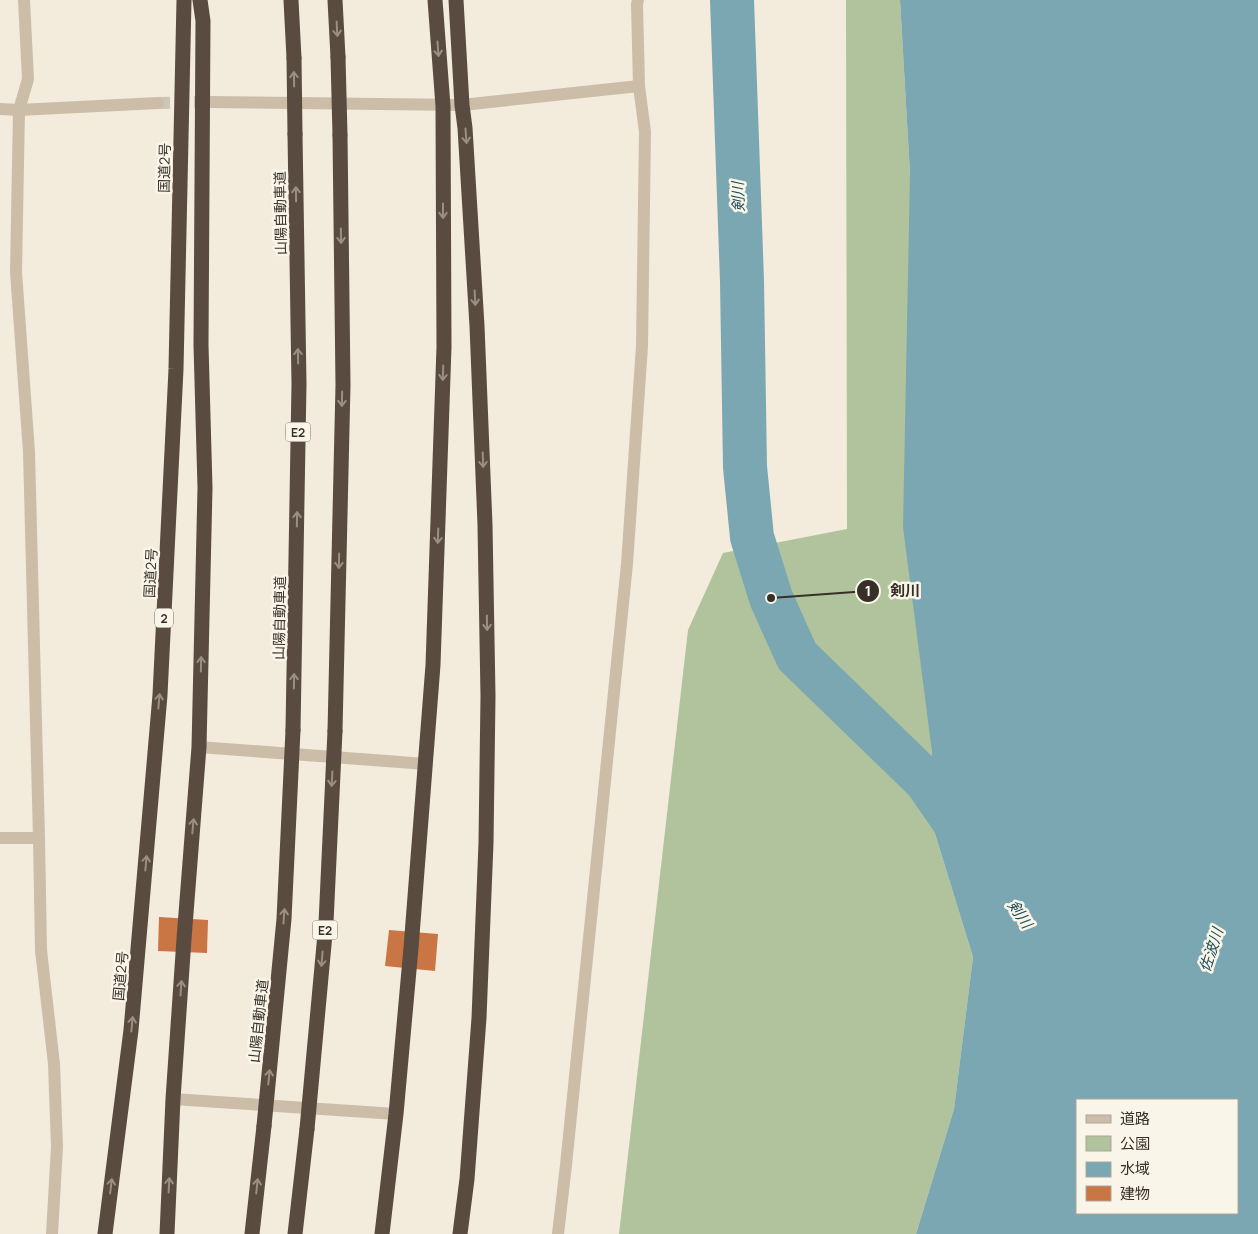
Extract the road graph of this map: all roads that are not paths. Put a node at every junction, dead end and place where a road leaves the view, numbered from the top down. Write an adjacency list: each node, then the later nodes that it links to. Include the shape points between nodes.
1 (24, 0): 15 (street, via 28,79)
2 (184, 0): 23 (highway, 国道2号 / 2, one-way to 2, via 131,1030 160,694 176,369)
3 (200, 0): 16 (highway, one-way to 3, via 205,488 201,345 203,20)
4 (291, 0): 25 (highway, 山陽自動車道 / E2, one-way to 4, bridge, via 284,919 294,730 299,384)
5 (335, 0): 26 (highway, E2, one-way to 26, bridge, via 343,385 335,730 326,923)
6 (435, 0): 12 (highway, one-way to 12)
7 (456, 0): 13 (highway)
8 (638, 0): 9 (street)
9 (639, 86): 13 (street); 29 (street, via 645,132 642,346 627,564)
10 (211, 102): 12 (street)
11 (158, 103): 15 (street)
12 (442, 106): 13 (street); 17 (highway, one-way to 17, via 444,347 434,665)
13 (462, 106): 28 (highway, one-way to 28, via 484,485 488,696 479,1018)
14 (0, 109): 15 (street)
15 (19, 110): 19 (street, via 16,272 28,452)
16 (199, 748): 17 (street); 20 (highway, one-way to 16)
17 (426, 764): 21 (highway)
18 (0, 838): 19 (street)
19 (39, 838): 22 (street, via 41,950 54,1064 57,1147)
20 (173, 1099): 21 (street); 24 (highway, one-way to 20)
21 (396, 1114): 27 (highway)
22 (52, 1234)
23 (105, 1234)
24 (167, 1234)
25 (252, 1234)
26 (295, 1234)
27 (382, 1234)
28 (460, 1234)
29 (558, 1234)

